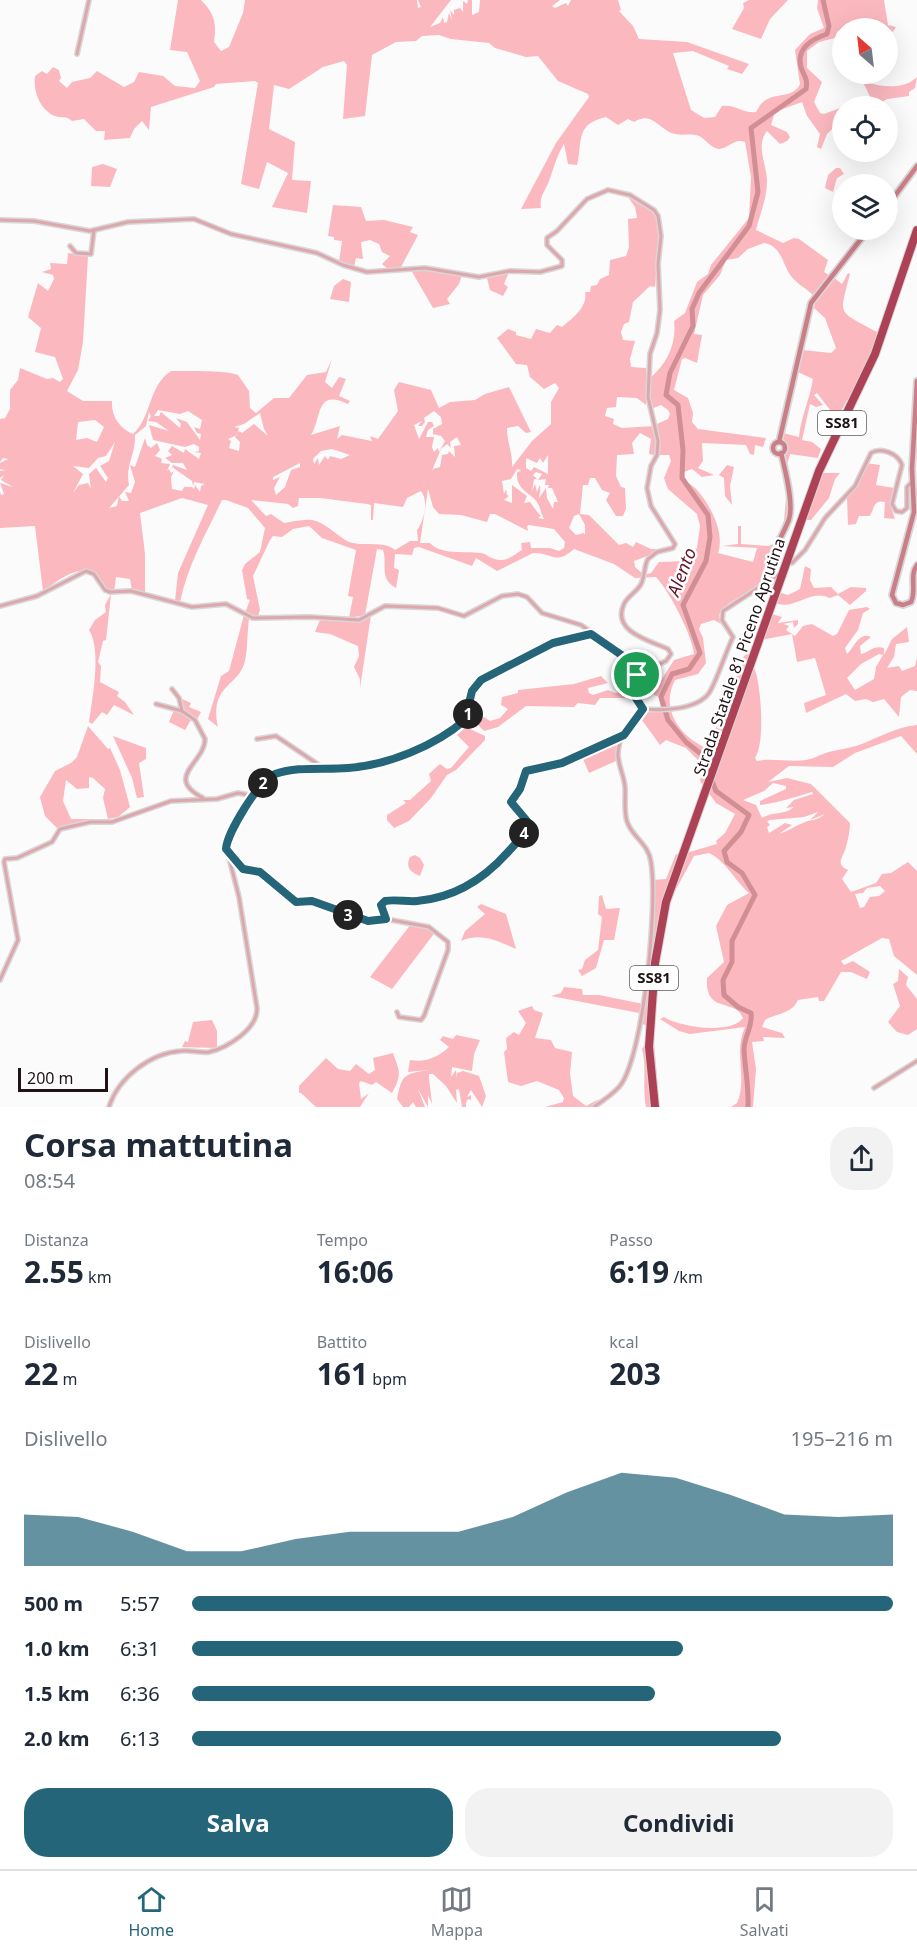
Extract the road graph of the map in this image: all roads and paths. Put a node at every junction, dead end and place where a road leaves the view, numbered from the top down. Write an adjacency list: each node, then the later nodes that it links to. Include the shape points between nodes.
1 (89, 0): 2 (street)
2 (77, 54)
3 (917, 166): 4 (street)
4 (898, 192)
5 (0, 220): 6 (street)
6 (94, 230): 9 (street, via 91,254 76,253); 20 (street, via 128,222 194,219 231,234 317,253 365,271 425,268 479,277 510,271 540,272 562,266 562,260 549,250 547,238 587,199 600,192 623,192 654,210 660,222 660,310 650,354 648,397 658,441 647,488 651,506 675,544 649,557 642,583 623,606 623,615 629,630 638,638 668,649 671,654 666,661)
7 (917, 230): 36 (highway, Strada Statale 81 Piceno Aprutina / SS81, via 875,354 819,471 666,902 649,1047)
8 (860, 240): 11 (street, via 811,303)
9 (70, 246)
10 (917, 381): 13 (street)
11 (779, 442): 12 (street, via 785,447); 12 (street, via 773,448)
12 (781, 453): 17 (street, via 790,516 770,565)
13 (912, 482): 14 (street, via 907,508 896,512 892,504 900,460 878,450 871,453 855,486); 15 (street, via 914,512 892,595 896,603 912,602 912,573)
14 (792, 563)
15 (917, 565)
16 (778, 575): 17 (street)
17 (771, 580): 23 (street, via 723,611 724,626 733,637 711,691 696,703 662,710)
18 (0, 606): 19 (street, via 37,596 86,571 94,574 110,592 131,591 192,607 226,604 253,618 359,620 382,607 394,606 438,608 464,616 502,596 518,594 527,597 542,614 581,626)
19 (591, 634): 20 (street, via 633,661); 27 (street, via 544,647 481,680 472,691 465,720 401,758 350,768)
20 (637, 675): 23 (street, via 634,695)
21 (172, 689): 24 (street)
22 (156, 704): 24 (street)
23 (643, 709): 25 (street)
24 (182, 711): 29 (street, via 195,720 205,739 189,767 186,782 190,791)
25 (624, 735): 31 (street, via 562,763 526,771 511,802 527,821 526,829 498,863 477,881 444,897 385,901 381,905); 38 (street, via 618,757 625,782 626,817 651,859 654,908 637,1040 623,1082)
26 (258, 740): 27 (street, via 276,736)
27 (324, 768): 28 (street, via 274,774)
28 (254, 796): 29 (street, via 238,793); 30 (street)
29 (204, 799): 32 (street, via 171,801 112,822 60,829 52,842 4,860 18,940)
30 (226, 848): 31 (street, via 243,869 260,872 296,902 312,901 368,921); 37 (street, via 245,930 256,1019 219,1048 207,1052 180,1051 144,1065 127,1076)
31 (386, 919): 33 (street, via 429,927 448,942 424,1016 421,1020 406,1019)
32 (0, 980)
33 (397, 1012)
34 (917, 1061): 35 (street)
35 (874, 1088)
36 (654, 1103)
37 (110, 1107)
38 (594, 1107)

